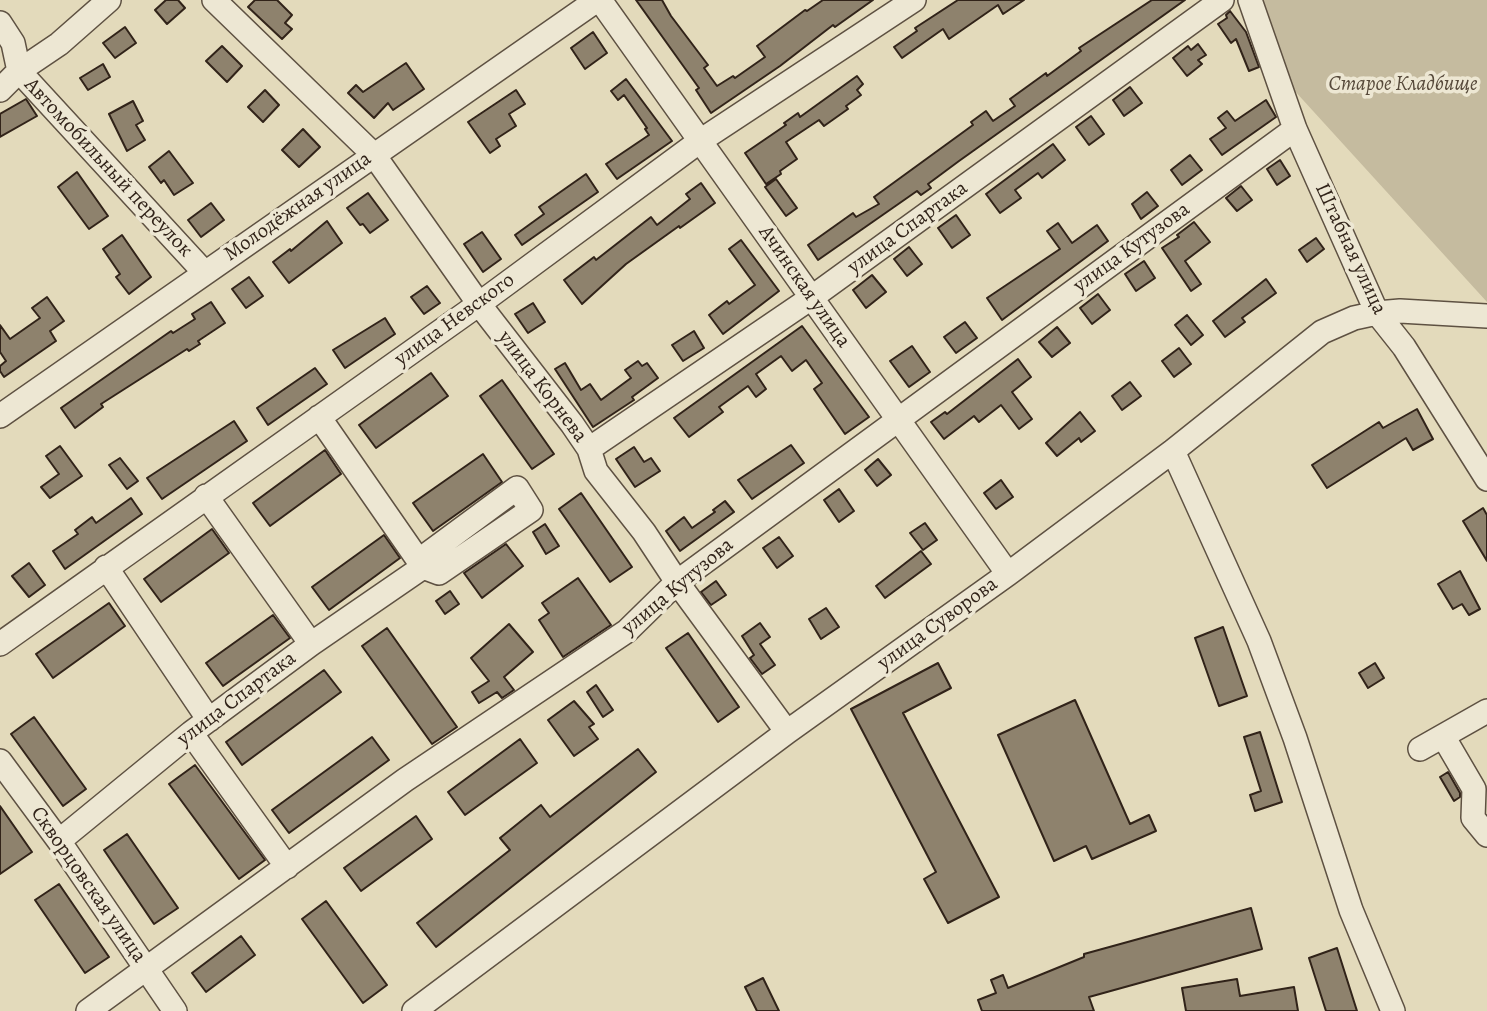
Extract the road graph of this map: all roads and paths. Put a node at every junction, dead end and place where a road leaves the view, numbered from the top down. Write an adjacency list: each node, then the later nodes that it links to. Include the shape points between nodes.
1 (109, 0): 8 (street, via 59,44)
2 (214, 0): 12 (street, улица Корнева)
3 (599, 0): 11 (street, Ачинская улица); 12 (street, Молодёжная улица)
4 (914, 0): 11 (street, улица Невского)
5 (1222, 0): 14 (street, улица Спартака)
6 (1250, 0): 10 (street, Штабная улица)
7 (0, 23): 8 (street, Автомобильный переулок, via 13,43)
8 (19, 71): 9 (street); 13 (street, Автомобильный переулок)
9 (0, 90)
10 (1295, 129): 16 (street, Штабная улица); 20 (street, улица Кутузова)
11 (700, 141): 14 (street, Ачинская улица); 15 (street, улица Невского)
12 (374, 155): 13 (street, Молодёжная улица); 15 (street, улица Корнева)
13 (204, 272): 18 (street, Молодёжная улица)
14 (811, 298): 20 (street, Ачинская улица); 21 (street, улица Спартака)
15 (478, 304): 19 (street, улица Невского); 21 (street, улица Корнева)
16 (1377, 313): 17 (street, улица Суворова); 22 (street, улица Суворова, via 1322,331); 23 (street, Штабная улица, via 1405,347)
17 (1485, 317)
18 (0, 416)
19 (319, 418): 24 (street, улица Невского); 29 (street, улица Спартака, via 423,566)
20 (896, 419): 26 (street, Ачинская улица); 27 (street, улица Кутузова)
21 (589, 449): 27 (street, улица Корнева, via 596,471)
22 (1173, 451): 26 (street, улица Суворова); 44 (street, via 1259,640 1351,910)
23 (1487, 479)
24 (206, 496): 25 (street, улица Невского); 29 (street)
25 (106, 567): 28 (street, улица Невского); 31 (street)
26 (1008, 574): 32 (street, улица Суворова)
27 (677, 582): 32 (street, улица Корнева); 39 (street, улица Кутузова, via 626,631 404,780)
28 (0, 644)
29 (311, 644): 31 (street, улица Спартака)
30 (1487, 711): 34 (street)
31 (209, 720): 33 (street, улица Спартака)
32 (787, 732): 43 (street, улица Суворова)
33 (191, 733): 38 (street, улица Спартака); 39 (street)
34 (1443, 736): 35 (street); 37 (street, via 1474,789 1473,818)
35 (1420, 749)
36 (0, 761): 38 (street, Скворцовская улица)
37 (1487, 835)
38 (59, 841): 40 (street, Скворцовская улица)
39 (287, 867): 40 (street, улица Кутузова)
40 (146, 970): 41 (street, улица Кутузова); 42 (street, Скворцовская улица)
41 (88, 1011)
42 (175, 1011)
43 (414, 1011)
44 (1393, 1011)

